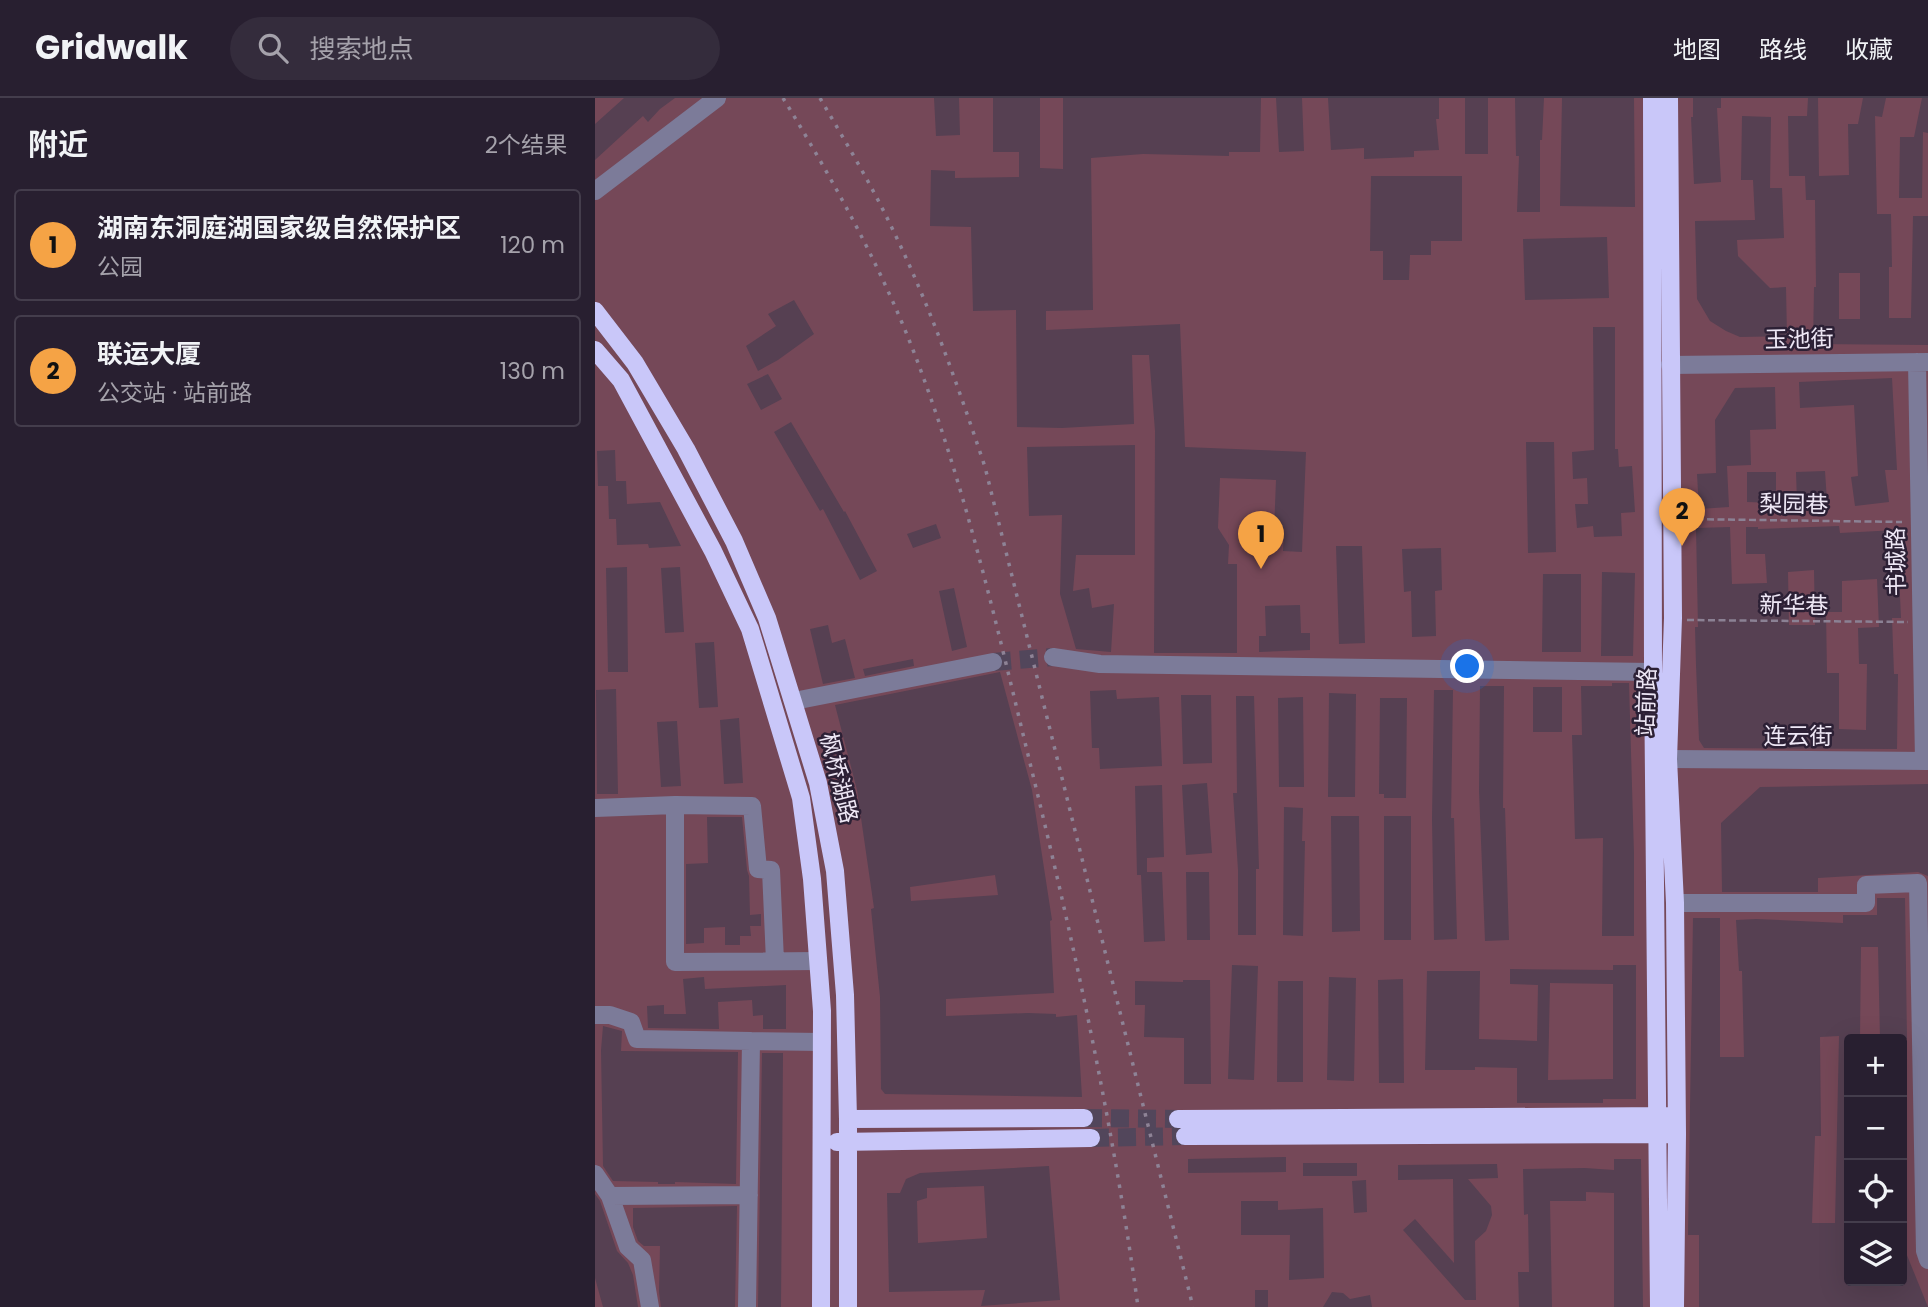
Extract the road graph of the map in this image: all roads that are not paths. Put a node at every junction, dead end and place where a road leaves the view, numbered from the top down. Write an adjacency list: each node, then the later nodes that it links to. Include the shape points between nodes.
1 (717, 98): 4 (street)
2 (1652, 98): 11 (main road, 站前路)
3 (1669, 98): 8 (main road, 站前路)
4 (595, 191)
5 (595, 311): 12 (main road, 枫桥湖路, via 635,363 734,541 767,618)
6 (595, 350): 19 (main road, 枫桥湖路, via 621,380 750,629 801,798)
7 (1922, 362): 8 (street, 玉池街); 14 (street, 书城路)
8 (1670, 365): 13 (main road, 站前路, via 1673,618)
9 (1053, 657): 11 (street, via 1100,664)
10 (993, 662): 12 (street)
11 (1653, 672): 26 (main road, 站前路)
12 (794, 701): 24 (main road, 枫桥湖路, via 818,783 835,871)
13 (1668, 759): 14 (street, 连云街); 17 (main road, 站前路)
14 (1926, 761)
15 (675, 805): 16 (street); 18 (street, via 753,806 758,869 771,870); 18 (street, via 675,962)
16 (595, 808)
17 (1675, 903): 27 (main road, 站前路); 35 (street, via 1866,903 1866,885 1918,884)
18 (775, 961): 19 (street)
19 (818, 961): 22 (main road, 枫桥湖路)
20 (595, 1015): 21 (street, via 631,1022 637,1039)
21 (751, 1041): 22 (street); 33 (street)
22 (822, 1042): 31 (main road, 枫桥湖路)
23 (1084, 1118): 24 (main road)
24 (848, 1119): 30 (main road, 枫桥湖路)
25 (1178, 1119): 26 (main road)
26 (1657, 1125): 27 (main road); 28 (main road); 40 (main road, 站前路)
27 (1676, 1125): 41 (main road, 站前路)
28 (1185, 1136)
29 (1091, 1138): 30 (main road)
30 (848, 1142): 31 (main road); 39 (main road, 枫桥湖路)
31 (823, 1143): 38 (main road, 枫桥湖路)
32 (595, 1174): 34 (street)
33 (749, 1195): 34 (street); 37 (street)
34 (610, 1196): 36 (street, via 628,1247 642,1260)
35 (1928, 1260)
36 (649, 1307)
37 (747, 1307)
38 (821, 1307)
39 (848, 1307)
40 (1659, 1307)
41 (1675, 1307)

